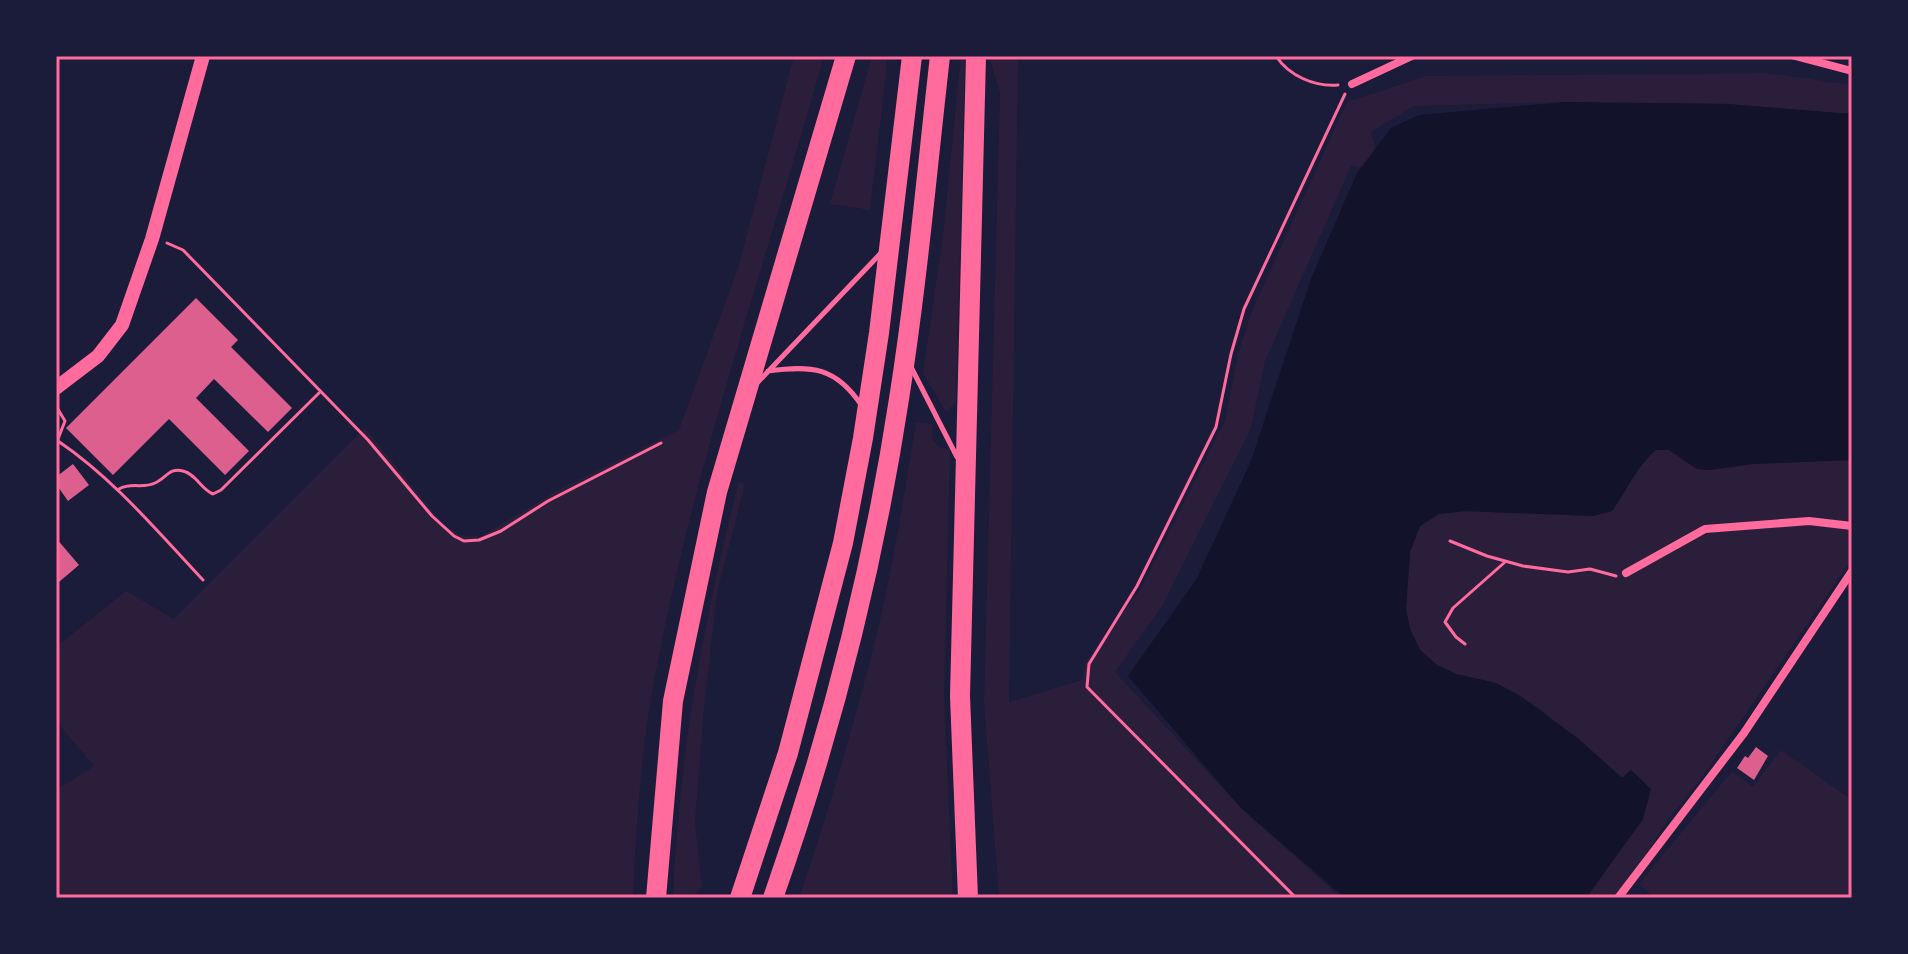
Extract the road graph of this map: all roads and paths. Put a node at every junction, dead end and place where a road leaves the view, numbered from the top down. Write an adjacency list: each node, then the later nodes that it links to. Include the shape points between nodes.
1 (203, 56): 11 (street)
2 (846, 56): 17 (highway)
3 (912, 56): 12 (highway)
4 (940, 56): 13 (highway)
5 (976, 56): 22 (highway)
6 (1276, 56): 10 (path, via 1301,77 1323,86)
7 (1412, 56): 10 (street)
8 (1795, 56): 9 (street)
9 (1852, 71)
10 (1352, 84): 35 (path, via 1244,309 1216,427 1137,586 1089,664 1087,687)
11 (152, 239): 15 (street, via 122,325 98,356); 16 (path, via 183,250)
12 (890, 243): 14 (lane); 19 (highway)
13 (905, 355): 22 (lane); 33 (highway, via 875,536 849,649)
14 (767, 371): 17 (lane); 19 (lane, via 798,367 829,372 849,386)
15 (56, 388)
16 (320, 391): 21 (path, via 432,516 464,541 501,531); 23 (path, via 213,494 180,470 156,483)
17 (747, 394): 31 (highway, via 717,492 673,701)
18 (56, 406): 20 (path, via 65,421)
19 (866, 421): 32 (highway, via 843,543 788,753)
20 (57, 443): 23 (path)
21 (661, 443)
22 (965, 472): 34 (highway, via 960,696)
23 (119, 489): 29 (path)
24 (1852, 526): 28 (street, via 1809,521 1705,529)
25 (1450, 541): 26 (path)
26 (1506, 561): 28 (path, via 1554,572); 30 (path, via 1453,608 1445,622)
27 (1852, 571): 36 (street, via 1744,733)
28 (1626, 573)
29 (203, 580)
30 (1465, 644)
31 (656, 898)
32 (740, 898)
33 (773, 898)
34 (968, 898)
35 (1296, 898)
36 (1618, 898)

